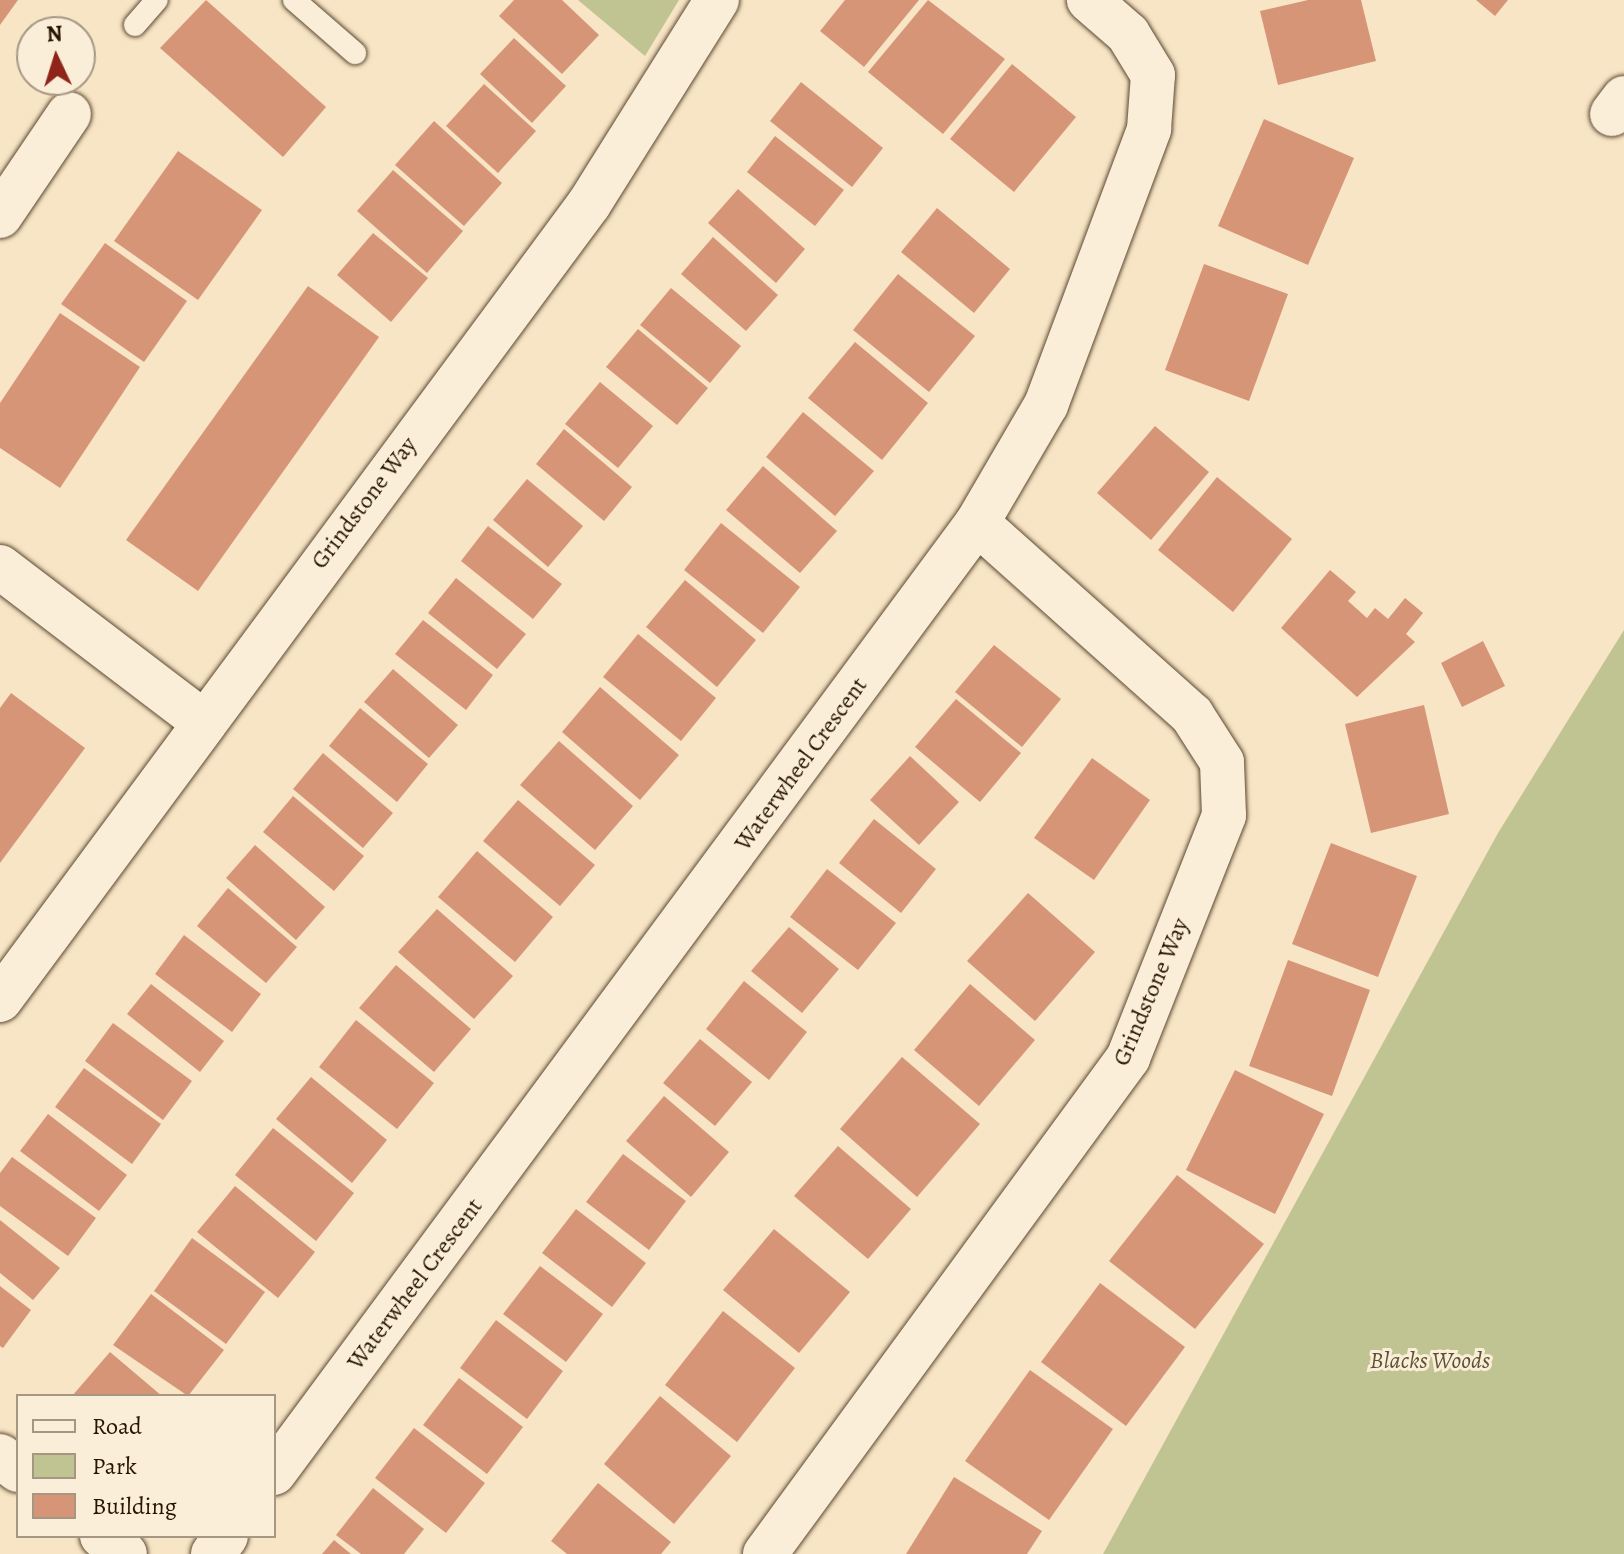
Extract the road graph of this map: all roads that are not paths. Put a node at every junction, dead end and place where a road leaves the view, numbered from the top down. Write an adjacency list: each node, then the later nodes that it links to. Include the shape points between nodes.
1 (157, 0): 5 (lane)
2 (294, 0): 6 (lane)
3 (717, 0): 11 (street, Grindstone Way, via 589,204)
4 (1089, 0): 9 (street, Waterwheel Crescent, via 1128,34 1153,75 1149,129 1046,405)
5 (135, 25)
6 (355, 53)
7 (69, 114): 8 (street)
8 (0, 216)
9 (977, 523): 15 (street, Waterwheel Crescent); 18 (street, Grindstone Way, via 1192,715 1222,762 1224,815 1128,1058)
10 (0, 567): 11 (street)
11 (201, 720): 12 (street, Grindstone Way)
12 (0, 1000)
13 (0, 1456): 14 (street)
14 (16, 1468)
15 (276, 1470)
16 (105, 1538): 17 (street)
17 (125, 1554)
18 (765, 1554)

